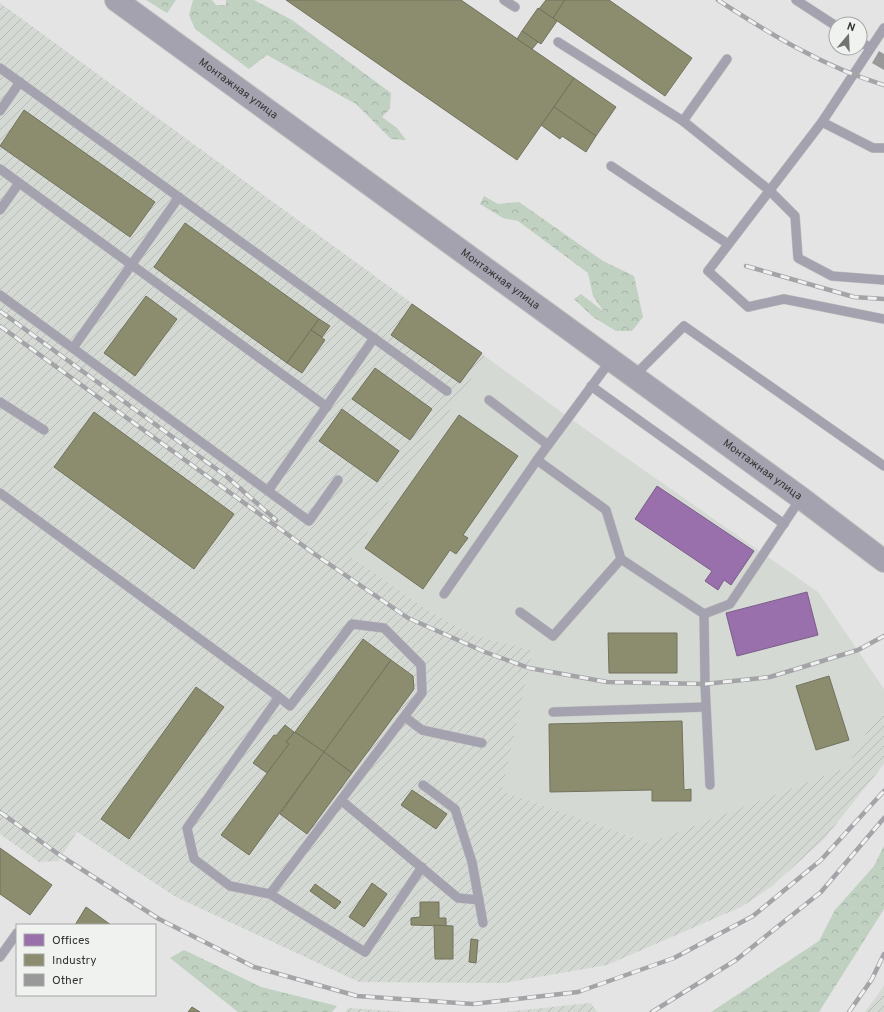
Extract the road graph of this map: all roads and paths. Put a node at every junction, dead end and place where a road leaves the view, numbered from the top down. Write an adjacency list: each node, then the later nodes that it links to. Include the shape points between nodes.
1 (116, 0): 29 (street, Монтажная улица)
2 (504, 0): 4 (lane)
3 (796, 0): 5 (lane)
4 (515, 7)
5 (828, 21)
6 (884, 28): 8 (lane)
7 (558, 42): 13 (lane)
8 (870, 48): 14 (lane)
9 (727, 59): 13 (lane)
10 (0, 68): 11 (lane)
11 (20, 82): 12 (lane); 20 (lane)
12 (0, 111)
13 (683, 121): 19 (lane)
14 (822, 122): 15 (lane, via 873,148); 19 (lane)
15 (884, 148)
16 (611, 166): 22 (lane)
17 (0, 169): 18 (lane)
18 (19, 183): 21 (lane); 23 (lane)
19 (769, 190): 22 (lane); 24 (lane, via 795,216 798,258 832,276)
20 (179, 197): 23 (lane); 27 (lane)
21 (0, 210)
22 (728, 244): 26 (lane, via 708,271 748,307 784,299)
23 (131, 265): 28 (lane); 35 (lane)
24 (884, 280)
25 (0, 295): 28 (lane)
26 (884, 319)
27 (374, 338): 32 (lane); 35 (lane)
28 (73, 348): 41 (lane)
29 (611, 360): 30 (street, Монтажная улица); 31 (lane)
30 (634, 376): 39 (lane, via 684,326); 43 (street, Монтажная улица)
31 (591, 386): 37 (lane); 44 (lane)
32 (447, 391)
33 (489, 400): 37 (lane)
34 (0, 402): 36 (lane)
35 (327, 407): 41 (lane)
36 (44, 430)
37 (548, 444): 38 (lane)
38 (537, 460): 45 (lane, via 606,510); 47 (lane)
39 (884, 466)
40 (338, 480): 41 (lane, via 309,521)
41 (268, 491)
42 (0, 494): 50 (lane)
43 (801, 498): 44 (lane); 46 (street, Монтажная улица)
44 (784, 524): 49 (lane, via 730,604)
45 (621, 559): 48 (lane, via 553,636); 49 (lane)
46 (884, 561)
47 (444, 594)
48 (520, 612)
49 (704, 614): 51 (lane)
50 (279, 697): 53 (lane, via 290,706 352,624 384,628 420,665 422,693); 59 (lane, via 187,828 194,859 230,886)
51 (706, 708): 52 (lane); 56 (lane)
52 (553, 712)
53 (405, 717): 54 (lane, via 422,730); 57 (lane)
54 (482, 743)
55 (422, 785): 60 (lane, via 455,809 472,862)
56 (710, 785)
57 (342, 801): 58 (lane); 59 (lane)
58 (422, 868): 59 (lane, via 365,952); 60 (lane, via 458,898)
59 (270, 894)
60 (479, 900): 61 (lane)
61 (483, 923)
62 (16, 934): 63 (lane)
63 (0, 957)

